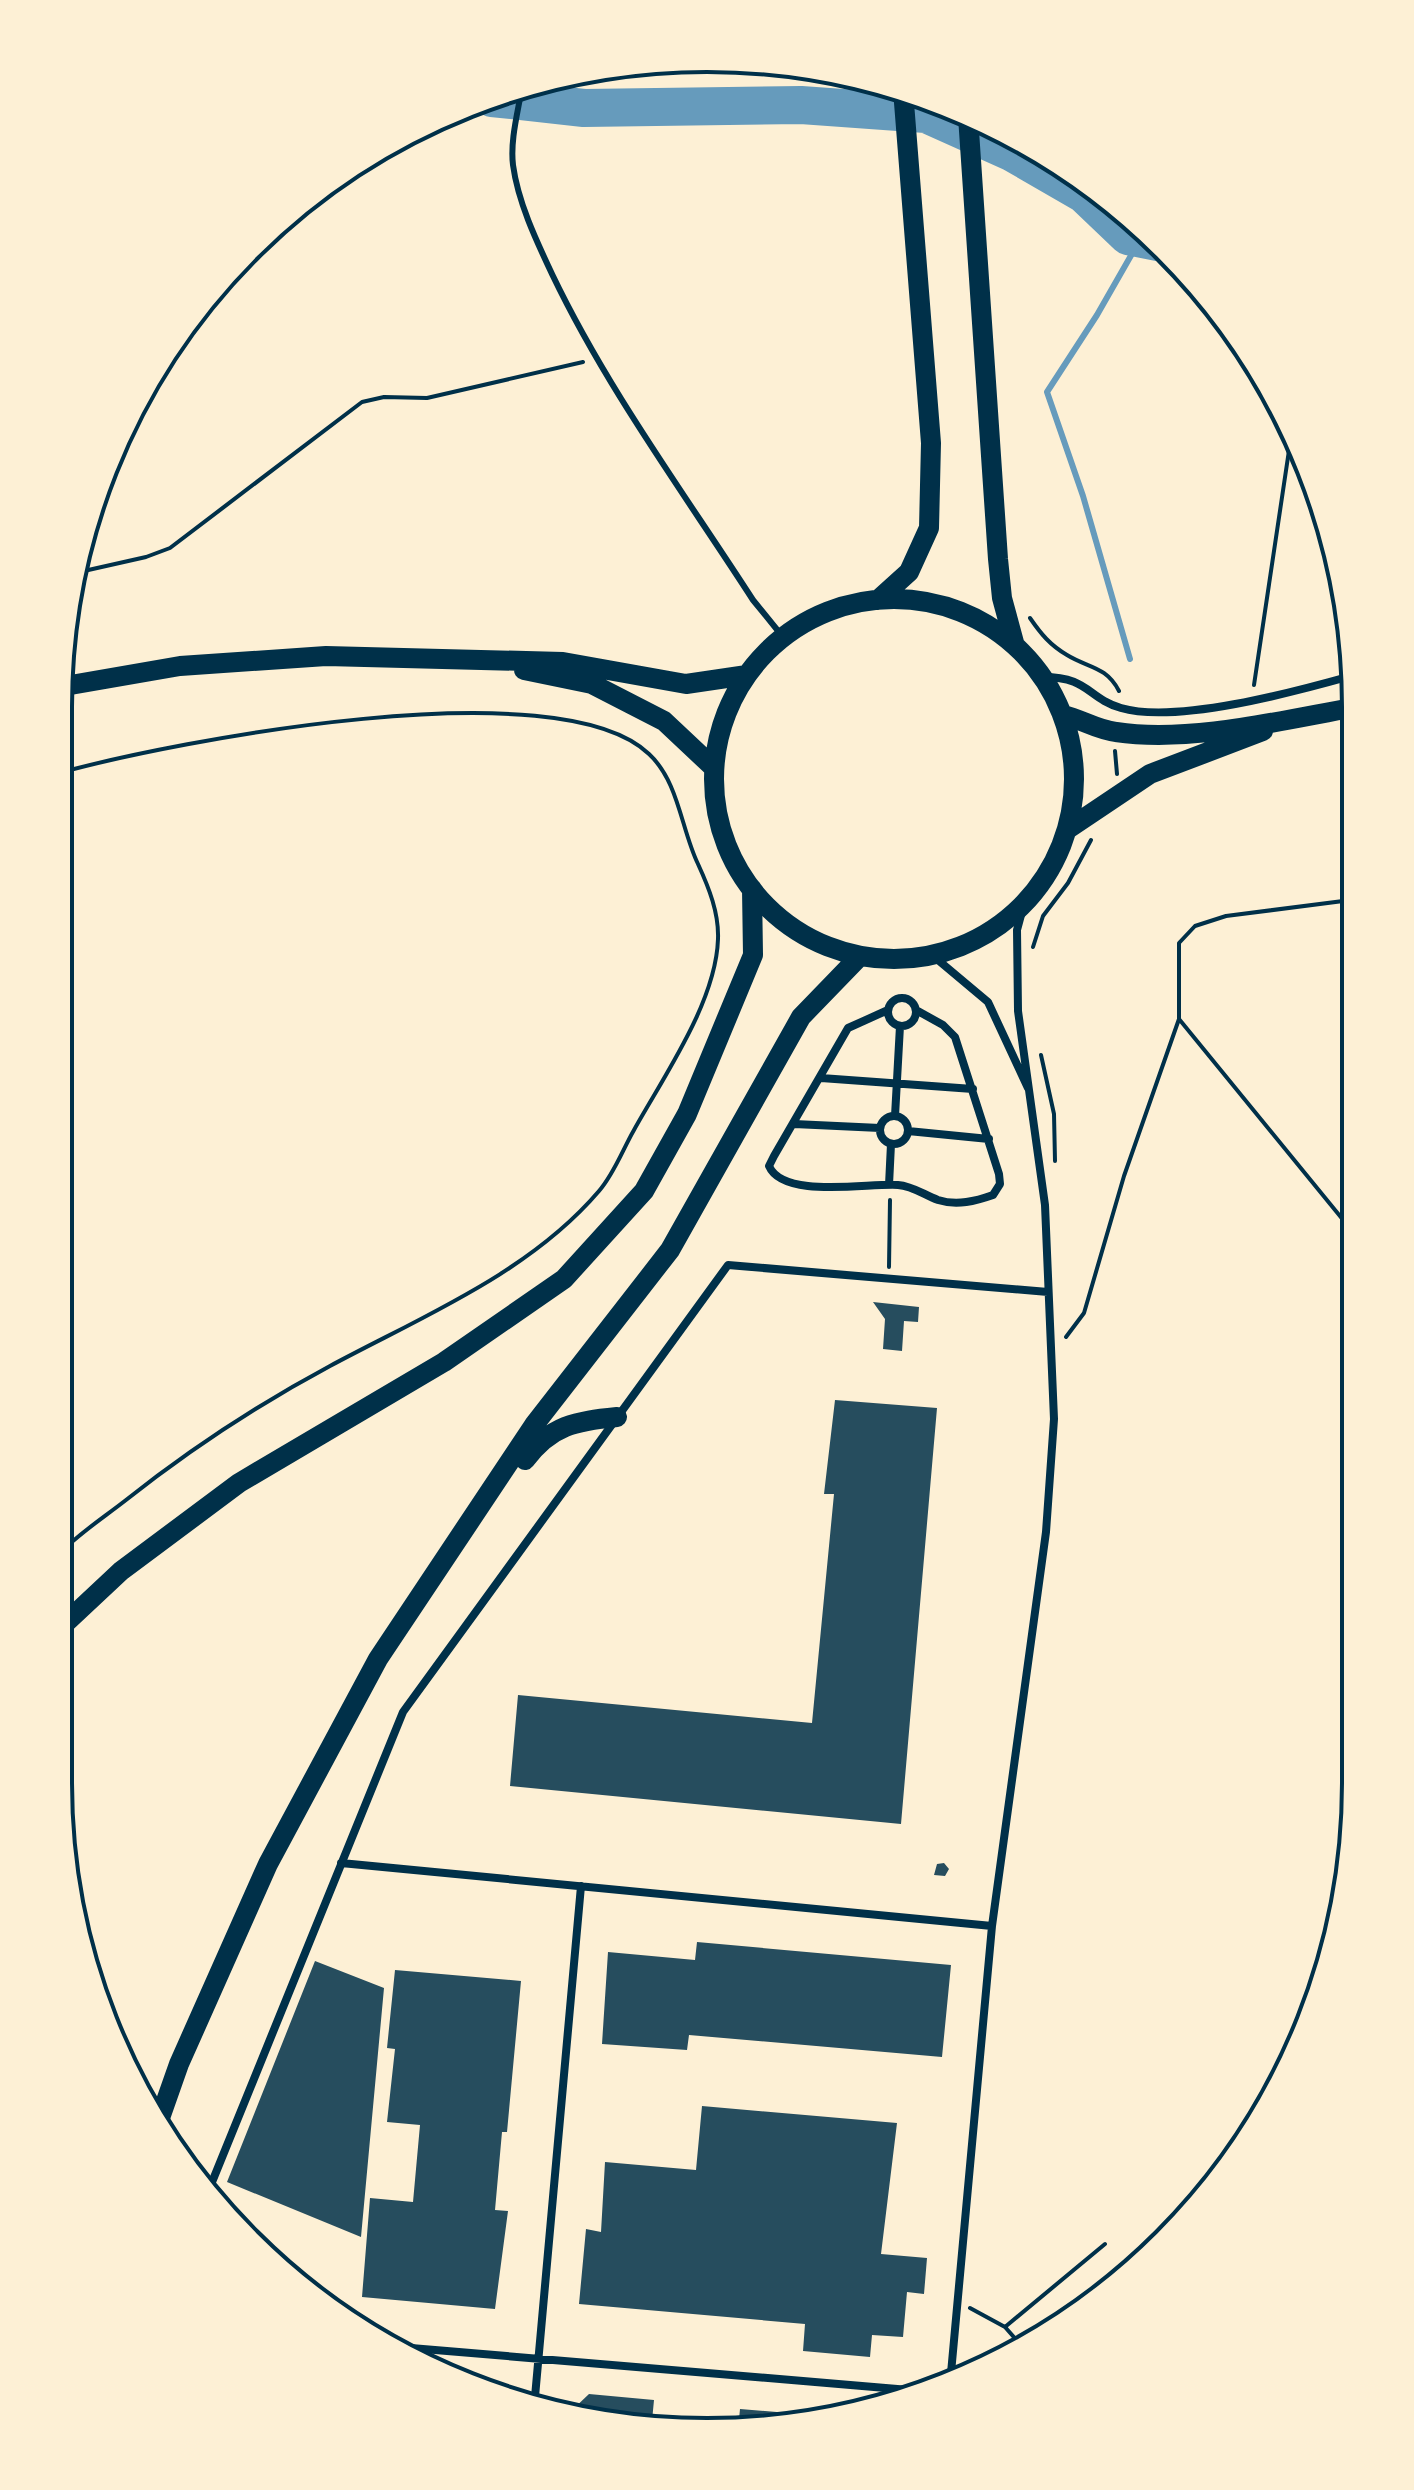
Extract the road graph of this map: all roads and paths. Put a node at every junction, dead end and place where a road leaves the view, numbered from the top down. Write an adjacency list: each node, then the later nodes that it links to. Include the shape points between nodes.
1 (520, 101): 4 (lane, via 516,180 538,245)
2 (904, 104): 7 (main road, via 931,443 929,528 909,572)
3 (969, 128): 10 (main road, via 998,559)
4 (596, 359): 6 (path, via 427,398 362,402 170,548); 9 (lane, via 753,600)
5 (1289, 452): 16 (path)
6 (87, 570)
7 (878, 600): 9 (main road, via 844,606); 10 (main road, via 915,600 951,608 985,623)
8 (1024, 609): 17 (path, via 1043,638 1113,679)
9 (783, 637): 12 (main road)
10 (1015, 646): 13 (main road)
11 (469, 659): 12 (main road, via 563,662 686,684); 15 (main road, via 326,656 195,665); 22 (main road, via 592,684 664,721)
12 (747, 675): 22 (main road, via 730,704)
13 (1043, 677): 17 (street, via 1067,677); 19 (main road)
14 (1341, 678): 16 (street)
15 (73, 685)
16 (1252, 700): 17 (street, via 1156,713)
17 (1119, 708)
18 (1342, 710): 20 (main road)
19 (1063, 715): 21 (main road); 25 (main road, via 1075,771)
20 (1309, 715): 21 (main road, via 1185,733); 24 (main road, via 1204,751)
21 (1113, 732): 24 (path)
22 (714, 768): 27 (main road, via 716,811 729,852)
23 (72, 770): 55 (path, via 328,720 500,713 597,728 647,751 658,765 709,888 718,937 716,958 689,1030 602,1188 557,1233 454,1301 330,1366 221,1433)
24 (1118, 792): 25 (main road)
25 (1068, 829): 29 (main road, via 1050,869)
26 (1094, 836): 30 (path, via 1043,916)
27 (752, 889): 32 (main road, via 782,920 819,942); 56 (main road, via 753,955 687,1114 644,1191 564,1279 444,1362 239,1483 121,1571)
28 (1342, 901): 35 (path, via 1226,916 1195,926 1179,943)
29 (1024, 904): 31 (main road, via 976,939); 41 (street, via 1017,930 1018,1011)
30 (1032, 951)
31 (932, 955): 32 (main road); 41 (street, via 988,1002)
32 (860, 956): 57 (main road, via 801,1017 670,1250 534,1425)
33 (888, 1010): 34 (street, via 903,998); 36 (street, via 890,1020); 38 (street, via 848,1028)
34 (916, 1010): 36 (street, via 914,1019); 40 (street, via 955,1037)
35 (1179, 1019): 50 (path); 53 (path, via 1124,1176 1084,1313 1060,1344)
36 (900, 1026): 39 (street)
37 (1039, 1046): 48 (path, via 1054,1114)
38 (821, 1078): 39 (street); 43 (street)
39 (897, 1084): 40 (street); 42 (street)
40 (973, 1089): 46 (street)
41 (1032, 1097): 52 (street, via 1045,1205)
42 (895, 1116): 44 (street, via 884,1119); 45 (street)
43 (794, 1124): 44 (street); 49 (street, via 769,1166 773,1176 784,1182 858,1188)
44 (880, 1128): 47 (street)
45 (908, 1131): 46 (street); 47 (street, via 900,1143)
46 (989, 1139): 49 (street, via 1000,1184 993,1195 958,1202)
47 (891, 1144): 49 (street)
48 (1056, 1176)
49 (889, 1185): 51 (path)
50 (1342, 1219)
51 (888, 1277): 52 (street); 54 (street, via 728,1265)
52 (1048, 1292): 60 (street, via 1054,1419 1046,1532)
53 (1060, 1329)
54 (617, 1417): 57 (main road, via 576,1421 540,1439); 58 (street, via 403,1712)
55 (72, 1544)
56 (72, 1617)
57 (378, 1659): 61 (main road, via 268,1864)
58 (341, 1863): 59 (street); 62 (street)
59 (581, 1886): 60 (street); 68 (street)
60 (992, 1926): 64 (street)
61 (163, 2110)
62 (212, 2181)
63 (1105, 2244): 65 (path)
64 (958, 2301): 65 (path); 69 (street)
65 (1005, 2327): 66 (path)
66 (1015, 2338)
67 (418, 2348): 68 (street)
68 (539, 2358): 70 (street); 71 (street)
69 (951, 2369)
70 (895, 2389)
71 (535, 2394)

